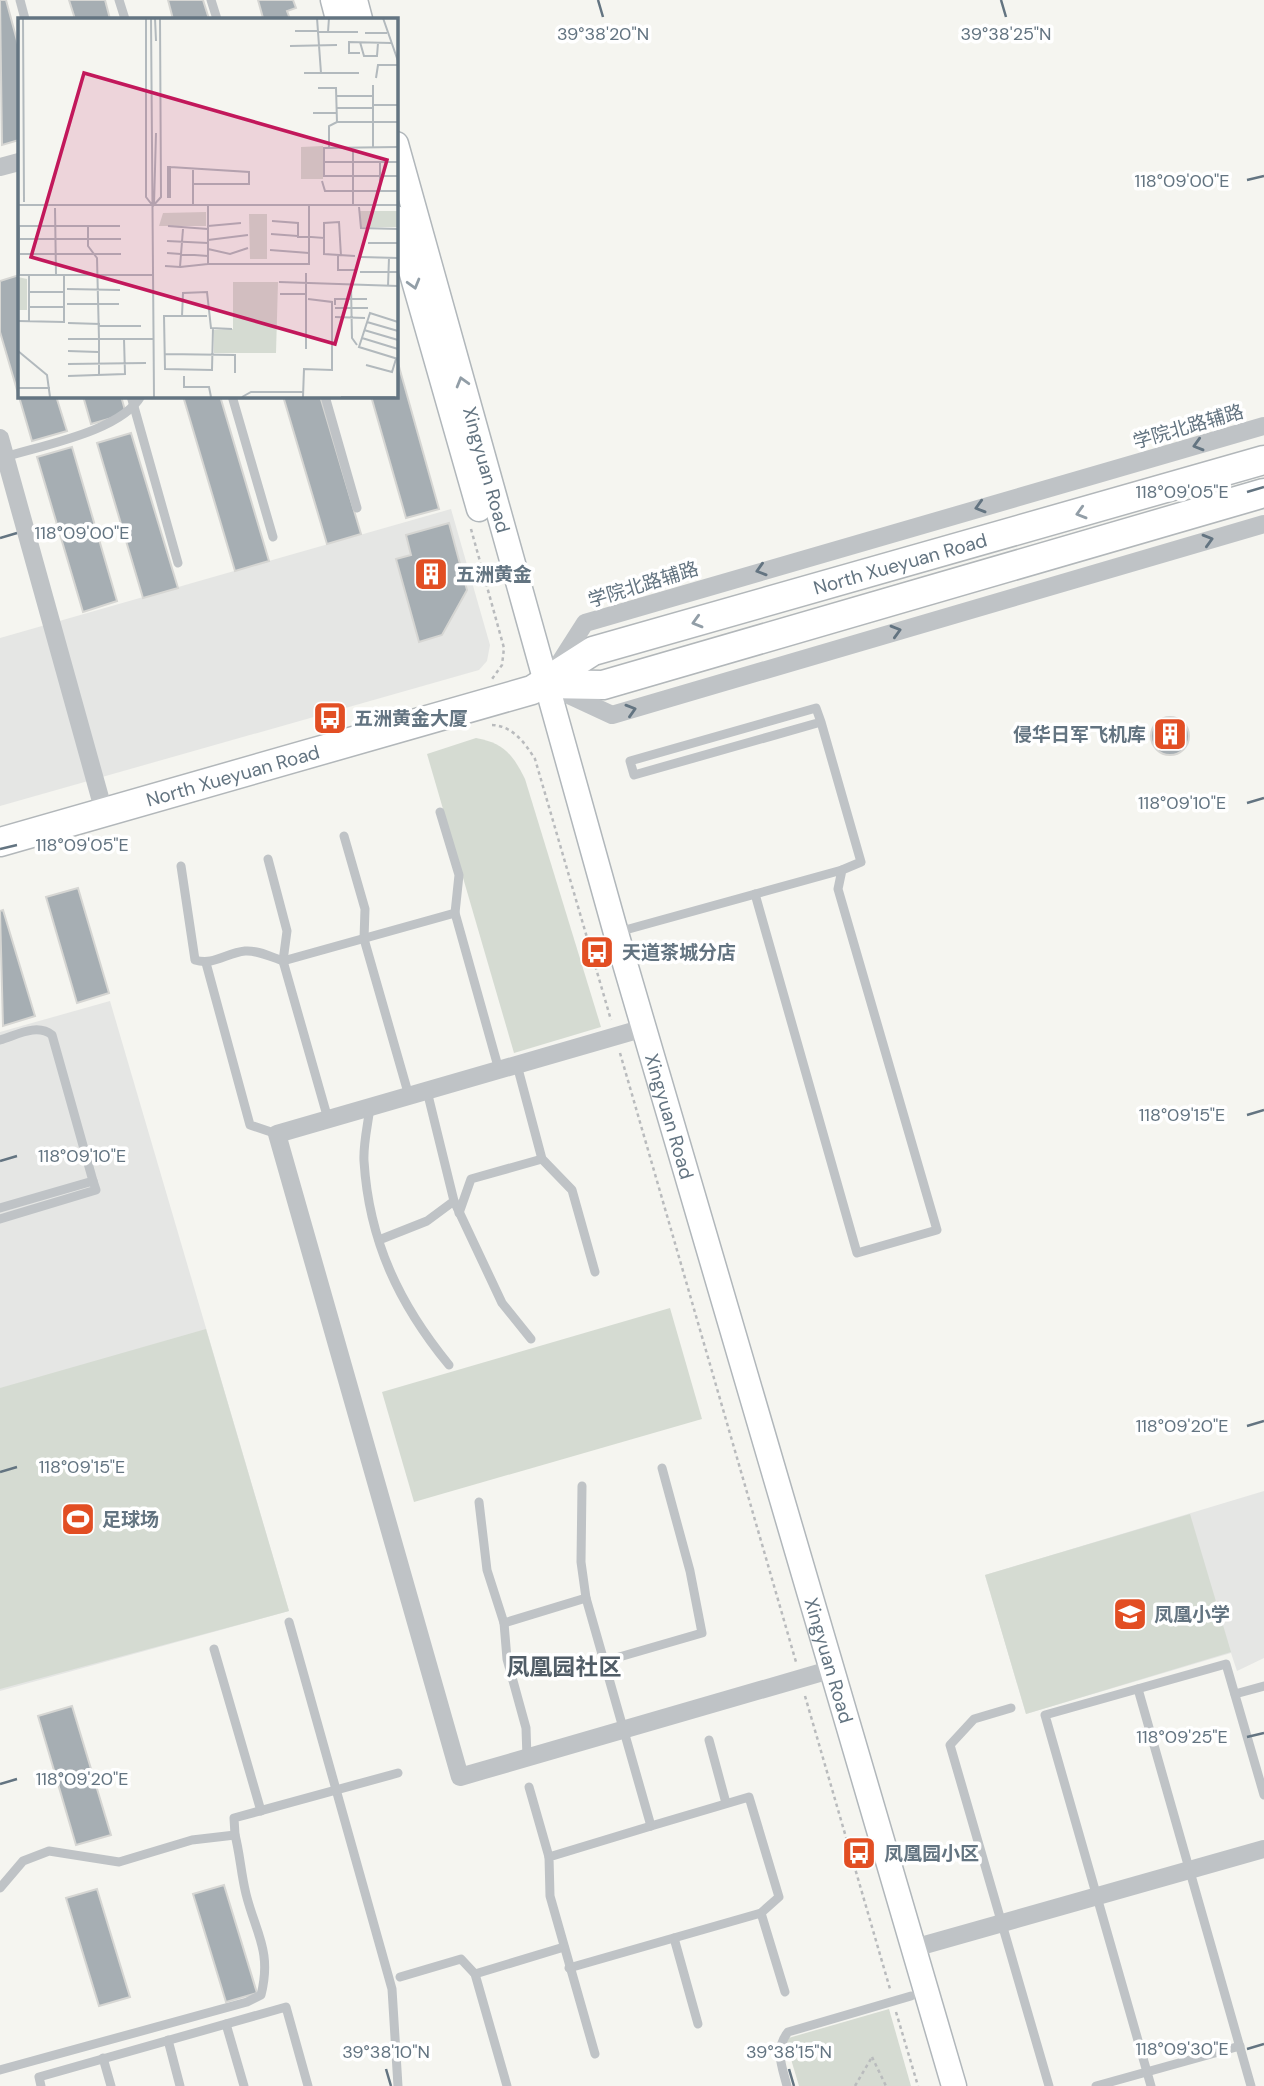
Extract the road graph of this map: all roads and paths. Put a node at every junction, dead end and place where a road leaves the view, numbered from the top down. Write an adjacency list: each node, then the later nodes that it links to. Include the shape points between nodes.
1 (20, 0): 6 (lane)
2 (120, 0): 7 (lane)
3 (211, 0): 8 (lane)
4 (333, 0): 9 (main road)
5 (355, 0): 10 (main road)
6 (26, 18)
7 (125, 18)
8 (216, 18)
9 (338, 18)
10 (360, 18)
11 (397, 148): 37 (main road, Xingyuan Road, one-way to 11)
12 (18, 162): 13 (street)
13 (0, 167)
14 (397, 221): 37 (main road, Xingyuan Road, one-way to 37)
15 (131, 397): 19 (lane)
16 (140, 397): 19 (lane)
17 (233, 397): 30 (lane)
18 (325, 397): 27 (lane)
19 (134, 407): 23 (lane, via 110,423); 33 (lane)
20 (1264, 425): 22 (street, 学院北路辅路, one-way to 22)
21 (0, 438): 23 (street)
22 (1157, 457): 25 (street); 32 (street, 学院北路辅路, one-way to 32)
23 (3, 458): 40 (street)
24 (1264, 460): 25 (main road, North Xueyuan Road)
25 (1166, 489): 28 (main road); 34 (main road, North Xueyuan Road, one-way to 34)
26 (1264, 493): 28 (main road, North Xueyuan Road)
27 (357, 508)
28 (1173, 519): 31 (street); 35 (main road, North Xueyuan Road)
29 (1264, 524): 31 (street, one-way to 29)
30 (273, 537)
31 (1182, 548): 36 (street, one-way to 31)
32 (832, 549): 34 (street); 37 (street, 学院北路辅路, one-way to 37, via 585,623)
33 (178, 563)
34 (838, 582): 37 (main road, North Xueyuan Road, one-way to 37, via 593,651)
35 (846, 614): 36 (street); 37 (main road, North Xueyuan Road, via 603,685)
36 (853, 643): 37 (street, one-way to 36, via 612,715)
37 (539, 687): 40 (main road, North Xueyuan Road); 49 (main road, Xingyuan Road); 53 (main road, Xingyuan Road)
38 (821, 722): 38 (lane, via 634,775 630,761 816,708); 46 (lane, via 861,862)
39 (524, 740): 53 (path, via 535,760)
40 (104, 812): 43 (main road, North Xueyuan Road)
41 (440, 812): 48 (lane, via 459,875)
42 (344, 836): 50 (lane, via 365,909)
43 (0, 842)
44 (268, 859): 51 (lane, via 287,931)
45 (181, 866): 52 (lane, via 195,960)
46 (842, 870): 47 (lane); 47 (lane, via 838,889 937,1230 857,1253)
47 (755, 894): 49 (lane)
48 (455, 912): 50 (lane); 56 (lane)
49 (616, 933): 53 (main road, Xingyuan Road)
50 (364, 939): 51 (lane); 58 (lane)
51 (284, 961): 52 (lane, via 242,951); 60 (lane)
52 (206, 963): 61 (lane, via 250,1125)
53 (630, 1033): 55 (street); 80 (main road, Xingyuan Road); 80 (path)
54 (0, 1040): 63 (lane, via 35,1029 52,1035)
55 (517, 1065): 56 (street); 62 (lane)
56 (499, 1070): 57 (street)
57 (427, 1091): 58 (street); 64 (lane)
58 (409, 1096): 59 (street)
59 (370, 1107): 60 (street); 68 (lane, via 364,1160)
60 (328, 1119): 61 (street)
61 (277, 1134): 87 (street, via 460,1777)
62 (542, 1159): 66 (lane, via 471,1179); 69 (lane, via 572,1190)
63 (93, 1181): 65 (lane); 67 (lane, via 96,1190)
64 (454, 1201): 66 (lane); 68 (lane, via 427,1222)
65 (0, 1208)
66 (459, 1213): 70 (lane, via 502,1303)
67 (0, 1219)
68 (379, 1240): 71 (lane, via 381,1255 420,1329)
69 (595, 1272)
70 (531, 1339)
71 (449, 1365)
72 (662, 1468): 79 (lane, via 702,1633)
73 (582, 1486): 75 (lane, via 581,1562)
74 (479, 1502): 77 (lane, via 487,1570)
75 (586, 1598): 77 (lane); 79 (lane)
76 (289, 1622): 90 (lane)
77 (504, 1623): 87 (lane, via 508,1660 526,1728)
78 (214, 1649): 93 (lane)
79 (602, 1662): 85 (lane)
80 (817, 1673): 85 (street); 105 (main road, Xingyuan Road); 110 (main road, Xingyuan Road); 110 (path)
81 (1264, 1685): 83 (lane)
82 (1138, 1689): 83 (lane, via 1226,1664); 98 (lane); 100 (lane, via 1045,1715)
83 (1234, 1694): 91 (lane)
84 (1011, 1708): 102 (lane, via 974,1719 950,1745)
85 (622, 1729): 87 (street); 94 (lane)
86 (709, 1740): 92 (lane)
87 (527, 1758)
88 (398, 1773): 90 (lane)
89 (528, 1787): 97 (lane)
90 (337, 1790): 93 (lane); 124 (lane, via 392,1989)
91 (1264, 1795)
92 (726, 1803): 94 (lane); 101 (lane, via 749,1797 779,1897)
93 (261, 1811): 95 (lane, via 234,1818)
94 (651, 1826): 97 (lane)
95 (235, 1835): 99 (lane, via 192,1840 119,1862 49,1851 23,1861); 117 (lane, via 246,1893 266,1953 261,1995)
96 (1264, 1849): 98 (street)
97 (549, 1857): 104 (lane, via 550,1896)
98 (1190, 1871): 100 (street); 114 (lane)
99 (0, 1888)
100 (1097, 1897): 102 (street); 118 (lane)
101 (761, 1913): 103 (lane); 109 (lane)
102 (1002, 1924): 105 (street); 132 (lane)
103 (674, 1938): 106 (lane); 112 (lane)
104 (564, 1947): 106 (lane); 107 (lane)
105 (914, 1948): 131 (main road, Xingyuan Road)
106 (569, 1968): 115 (lane)
107 (475, 1974): 108 (lane, via 461,1959); 125 (lane)
108 (400, 1977)
109 (785, 1992)
110 (902, 1998): 126 (lane, via 788,2032 780,2041 779,2055); 129 (path); 130 (main road, Xingyuan Road)
111 (226, 2024): 113 (lane); 122 (lane); 123 (lane, via 286,2007)
112 (698, 2024)
113 (168, 2040): 116 (lane); 121 (lane)
114 (1240, 2046): 118 (lane); 135 (lane)
115 (595, 2054)
116 (103, 2059): 119 (lane, via 39,2077); 120 (lane)
117 (0, 2070)
118 (1147, 2072): 133 (lane); 134 (lane)
119 (41, 2086)
120 (111, 2086)
121 (180, 2086)
122 (244, 2086)
123 (308, 2086)
124 (398, 2086)
125 (507, 2086)
126 (788, 2086)
127 (855, 2086): 128 (path, via 872,2057)
128 (886, 2086)
129 (918, 2086)
130 (938, 2086)
131 (954, 2086)
132 (1049, 2086)
133 (1096, 2086)
134 (1152, 2086)
135 (1251, 2086)

